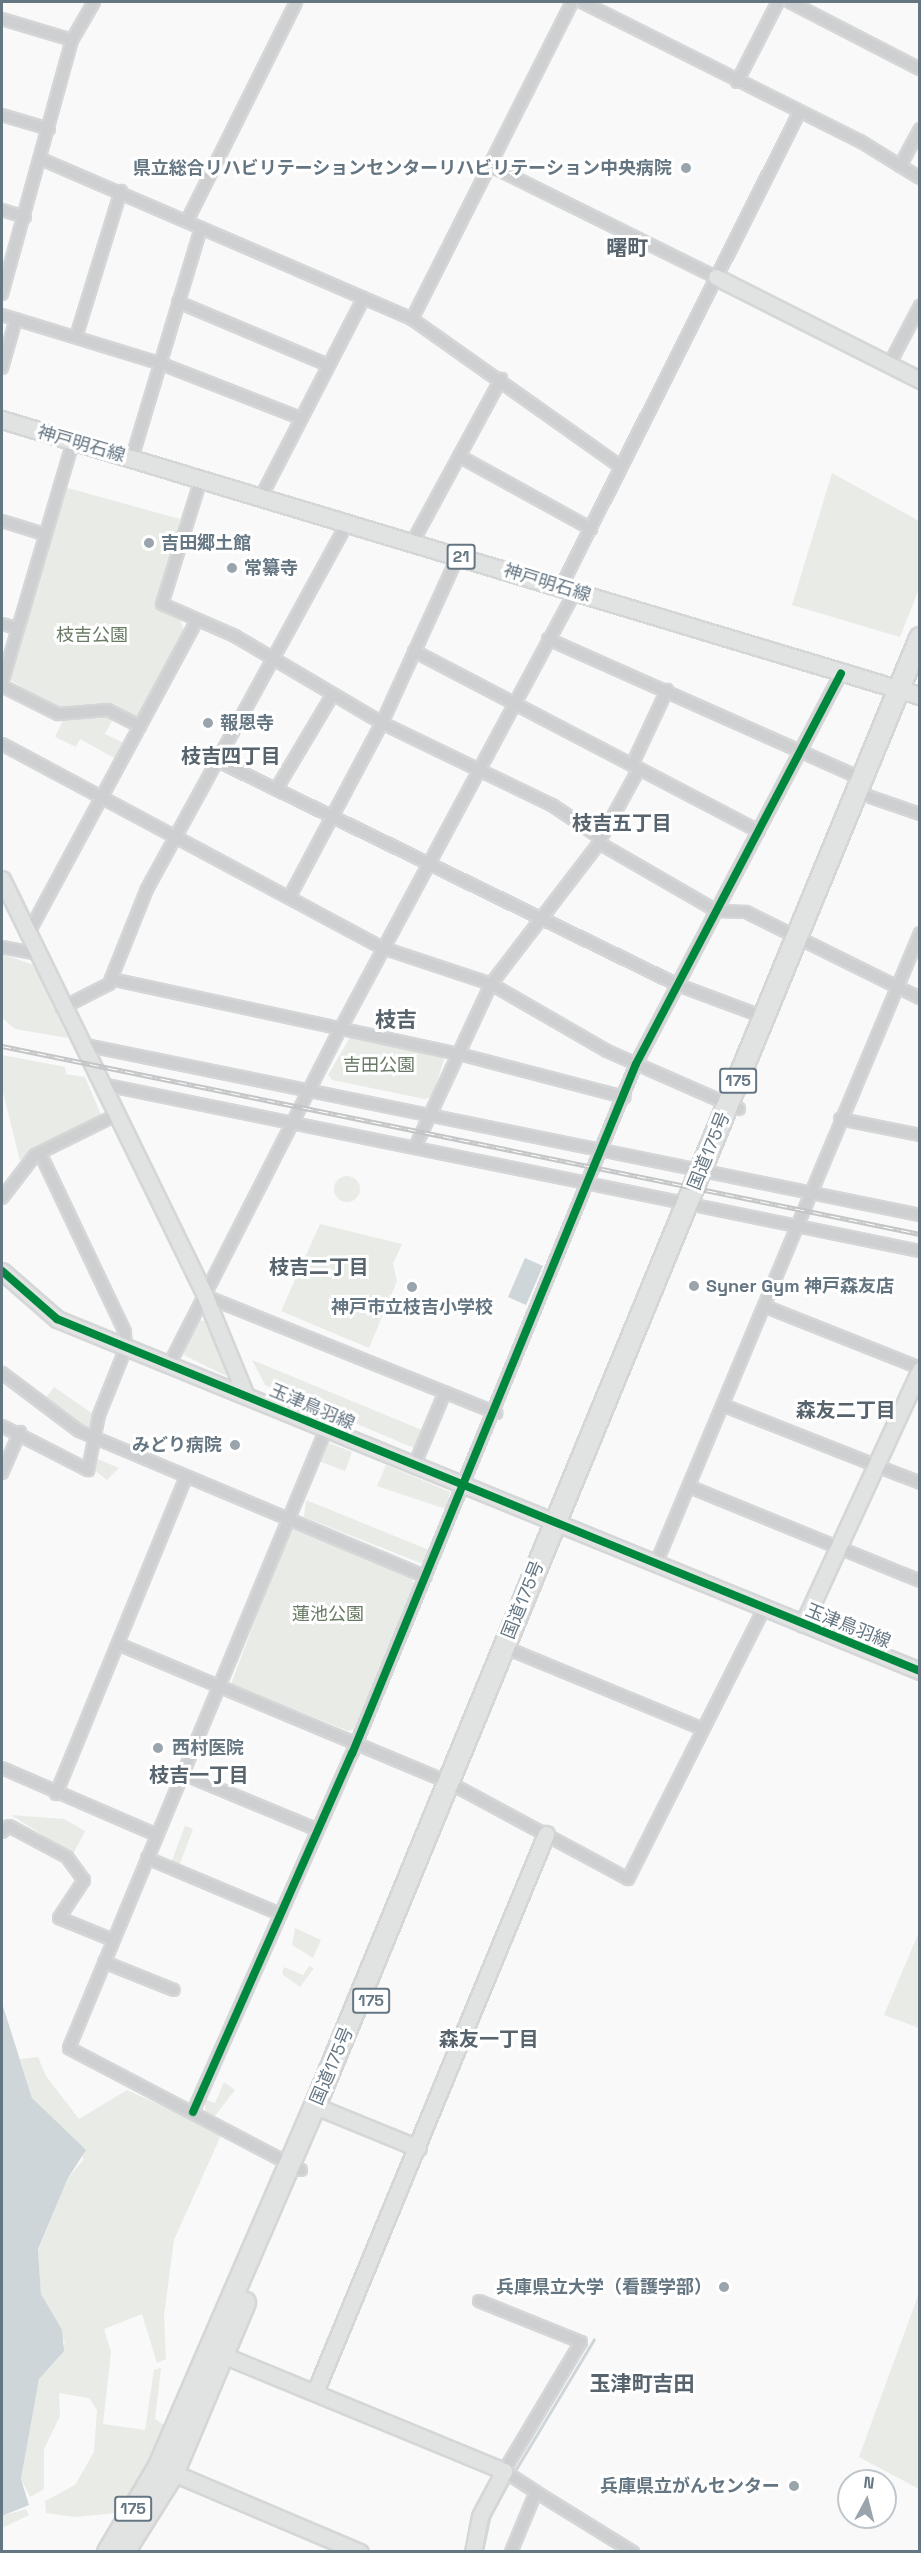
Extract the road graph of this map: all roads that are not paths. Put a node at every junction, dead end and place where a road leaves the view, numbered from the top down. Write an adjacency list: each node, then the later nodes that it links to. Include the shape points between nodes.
1 (94, 2): 8 (street)
2 (296, 2): 22 (street)
3 (572, 2): 16 (street)
4 (582, 2): 10 (street)
5 (778, 2): 10 (street)
6 (790, 2): 9 (street)
7 (2, 19): 8 (street)
8 (72, 40): 13 (street)
9 (920, 69)
10 (737, 82): 11 (street)
11 (799, 113): 17 (street); 24 (street)
12 (2, 115): 13 (street)
13 (49, 129): 15 (street)
14 (920, 129): 17 (street)
15 (41, 159): 19 (street); 21 (street)
16 (491, 166): 24 (street); 31 (street)
17 (900, 166): 18 (street)
18 (920, 178)
19 (121, 191): 22 (street); 32 (street)
20 (2, 210): 21 (street)
21 (25, 218): 25 (street)
22 (188, 219): 23 (street)
23 (201, 228): 26 (street); 27 (street)
24 (717, 278): 35 (street); 44 (street)
25 (2, 294)
26 (363, 299): 31 (street); 34 (street)
27 (178, 302): 33 (street); 34 (street)
28 (920, 306): 35 (street)
29 (2, 315): 30 (street)
30 (16, 319): 32 (street); 36 (street)
31 (412, 319): 37 (street)
32 (76, 337): 33 (street)
33 (159, 363): 39 (street); 43 (street)
34 (328, 365): 39 (street)
35 (889, 365): 38 (street)
36 (2, 368)
37 (501, 379): 42 (street); 44 (street)
38 (920, 380)
39 (300, 418): 46 (street)
40 (2, 420): 41 (main road, 神戸明石線 / 21)
41 (73, 441): 43 (main road, 神戸明石線 / 21); 50 (street)
42 (459, 456): 49 (street); 51 (street)
43 (132, 458): 45 (main road, 神戸明石線 / 21)
44 (621, 467): 49 (street)
45 (201, 479): 46 (main road, 神戸明石線 / 21); 54 (street, via 162,604)
46 (261, 497): 48 (main road, 神戸明石線 / 21)
47 (2, 521): 50 (street)
48 (347, 524): 51 (main road, 神戸明石線 / 21); 60 (street)
49 (591, 529): 53 (street)
50 (44, 534): 56 (street)
51 (412, 543): 52 (main road, 神戸明石線 / 21)
52 (458, 556): 53 (main road, 神戸明石線 / 21); 59 (street)
53 (568, 589): 58 (street); 62 (main road, 神戸明石線 / 21)
54 (197, 620): 60 (street); 69 (street)
55 (2, 624): 56 (street)
56 (17, 628): 63 (street)
57 (920, 638): 66 (highway, 国道175号 / 175)
58 (548, 639): 64 (street); 67 (street)
59 (414, 651): 67 (street); 68 (street)
60 (272, 658): 65 (street); 72 (street)
61 (920, 673): 66 (highway, 国道175号 / 175)
62 (841, 674): 66 (main road, 神戸明石線 / 21); 71 (street)
63 (2, 685): 69 (street, via 58,714 108,710)
64 (667, 690): 71 (street); 73 (street)
65 (333, 694): 68 (street); 75 (street)
66 (909, 694): 76 (highway, 国道175号 / 175)
67 (512, 704): 73 (street); 74 (street)
68 (382, 723): 74 (street); 78 (street)
69 (140, 726): 77 (street)
70 (2, 744): 77 (street)
71 (801, 750): 76 (street); 80 (street)
72 (220, 762): 75 (street); 81 (street)
73 (635, 767): 80 (street); 82 (street)
74 (477, 770): 82 (street, via 552,805); 83 (street)
75 (277, 788): 78 (street)
76 (862, 789): 79 (street); 90 (highway, 国道175号 / 175)
77 (104, 795): 81 (street); 89 (street)
78 (334, 814): 83 (street); 85 (street)
79 (920, 814)
80 (759, 831): 86 (street)
81 (178, 835): 85 (street); 94 (street, via 147,889)
82 (600, 840): 86 (street); 87 (street)
83 (431, 860): 87 (street); 92 (street)
84 (2, 879): 89 (street)
85 (290, 896): 92 (street)
86 (717, 911): 90 (street, via 746,912); 96 (street)
87 (544, 917): 95 (street); 96 (street)
88 (920, 933): 97 (street)
89 (28, 934): 93 (street)
90 (802, 941): 97 (street); 100 (highway, 国道175号 / 175); 108 (highway, 国道175号 / 175)
91 (2, 947): 93 (street)
92 (383, 948): 95 (street); 101 (street)
93 (37, 954): 99 (street)
94 (111, 979): 99 (street); 101 (street)
95 (491, 984): 103 (street); 104 (street)
96 (678, 985): 100 (street); 104 (street)
97 (898, 988): 98 (street); 111 (street)
98 (920, 998)
99 (62, 1008): 102 (street)
100 (764, 1017): 108 (highway, 国道175号 / 175)
101 (340, 1028): 103 (street); 106 (street)
102 (80, 1044): 105 (street); 106 (street)
103 (459, 1054): 107 (street); 109 (street)
104 (636, 1064): 107 (street); 108 (street)
105 (101, 1084): 110 (street); 112 (street)
106 (310, 1089): 109 (street); 112 (street)
107 (624, 1097): 115 (street)
108 (734, 1107): 117 (highway, 国道175号 / 175)
109 (431, 1114): 114 (street); 115 (street)
110 (116, 1115): 116 (street); 126 (street)
111 (840, 1119): 113 (street); 119 (street)
112 (297, 1121): 114 (street); 126 (street)
113 (920, 1135)
114 (416, 1145): 118 (street)
115 (603, 1150): 117 (street); 118 (street)
116 (40, 1153): 120 (street); 128 (street, via 125,1332)
117 (706, 1173): 119 (street); 121 (highway, 国道175号 / 175)
118 (591, 1182): 121 (street); 135 (street)
119 (809, 1194): 122 (street); 123 (street)
120 (2, 1198)
121 (693, 1205): 123 (street); 148 (highway, 国道175号 / 175)
122 (920, 1215)
123 (796, 1226): 124 (street); 127 (street)
124 (920, 1251)
125 (2, 1271): 128 (street, 玉津鳥羽線, via 57,1319)
126 (205, 1296): 129 (street); 132 (street); 133 (street)
127 (764, 1306): 130 (street); 134 (street)
128 (126, 1348): 129 (street, 玉津鳥羽線); 139 (street)
129 (169, 1365): 133 (street, 玉津鳥羽線)
130 (920, 1369): 141 (street)
131 (2, 1373): 139 (street)
132 (445, 1392): 135 (street); 140 (street)
133 (246, 1396): 137 (street, 玉津鳥羽線)
134 (725, 1406): 141 (street); 146 (street)
135 (496, 1413): 145 (street)
136 (2, 1426): 138 (street)
137 (326, 1429): 140 (street, 玉津鳥羽線); 147 (street)
138 (20, 1432): 139 (street, via 88,1470); 142 (street)
139 (94, 1438): 143 (street)
140 (414, 1466): 145 (street, 玉津鳥羽線)
141 (876, 1466): 144 (street); 149 (street)
142 (2, 1473)
143 (186, 1477): 147 (street); 155 (street)
144 (920, 1483)
145 (465, 1486): 148 (street, 玉津鳥羽線); 151 (street)
146 (690, 1487): 149 (street); 150 (street)
147 (287, 1519): 151 (street); 158 (street)
148 (560, 1525): 150 (street, 玉津鳥羽線); 156 (highway, 国道175号 / 175)
149 (838, 1548): 152 (street); 154 (street)
150 (655, 1566): 153 (street, 玉津鳥羽線)
151 (426, 1577): 160 (street)
152 (920, 1581)
153 (763, 1610): 154 (street, 玉津鳥羽線); 159 (street)
154 (803, 1624): 157 (street, 玉津鳥羽線)
155 (117, 1644): 158 (street); 164 (street)
156 (509, 1649): 159 (street); 163 (highway, 国道175号 / 175)
157 (920, 1671)
158 (219, 1688): 160 (street); 162 (street)
159 (703, 1729): 167 (street, via 628,1879)
160 (356, 1745): 163 (street); 165 (street)
161 (2, 1768): 164 (street)
162 (183, 1774): 165 (street); 168 (street)
163 (453, 1785): 167 (street); 174 (highway, 国道175号 / 175)
164 (56, 1794): 168 (street)
165 (318, 1830): 170 (street)
166 (2, 1832): 171 (street, via 9,1826 67,1857 84,1880 59,1918)
167 (546, 1834): 176 (street)
168 (157, 1835): 169 (street)
169 (147, 1858): 170 (street); 171 (street)
170 (280, 1914): 175 (street)
171 (113, 1940): 172 (street)
172 (104, 1962): 173 (street); 175 (street, via 69,2048)
173 (174, 1990)
174 (320, 2108): 176 (street); 177 (highway, 国道175号 / 175)
175 (193, 2112): 177 (street)
176 (418, 2148): 180 (street)
177 (295, 2167): 179 (highway, 国道175号 / 175)
178 (479, 2301): 182 (street, via 581,2342)
179 (217, 2352): 180 (street); 181 (highway, 国道175号 / 175)
180 (315, 2392): 182 (street)
181 (166, 2470): 184 (highway, 国道175号 / 175); 185 (highway, 国道175号 / 175); 186 (street, via 305,2524)
182 (504, 2471): 183 (street); 187 (street, via 480,2516)
183 (536, 2492): 188 (street); 189 (street)
184 (108, 2552)
185 (124, 2552)
186 (360, 2552)
187 (473, 2552)
188 (511, 2552)
189 (633, 2552)

